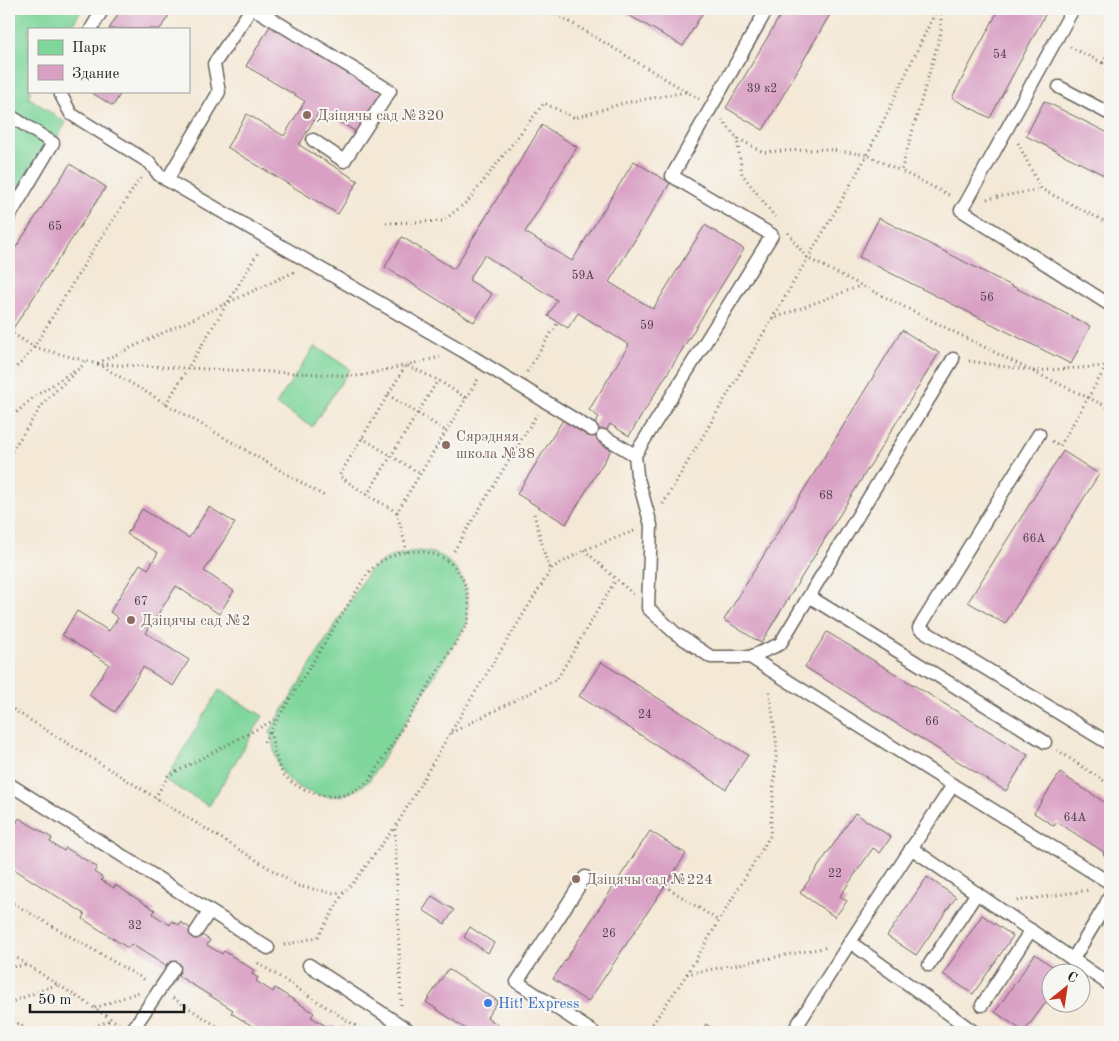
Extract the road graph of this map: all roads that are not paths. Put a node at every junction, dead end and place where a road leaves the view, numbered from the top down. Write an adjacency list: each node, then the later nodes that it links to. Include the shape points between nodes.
1 (103, 9): 6 (lane)
2 (251, 9): 12 (lane, via 214,64 220,92)
3 (255, 9): 11 (lane, via 390,91 344,161)
4 (767, 9): 17 (lane, via 672,176 772,235)
5 (1073, 9): 14 (lane, via 960,210)
6 (92, 28)
7 (1059, 88): 9 (lane)
8 (62, 92): 12 (lane, via 72,114 150,163)
9 (1110, 114)
10 (9, 115): 13 (lane, via 53,144)
11 (313, 140)
12 (167, 180): 17 (lane, via 463,351)
13 (9, 216)
14 (1110, 305)
15 (954, 359): 18 (lane)
16 (1039, 434): 21 (lane, via 919,628)
17 (635, 455): 19 (lane, via 650,525 648,608 674,632 711,657)
18 (810, 597): 19 (lane, via 780,644); 20 (lane)
19 (750, 657): 23 (lane)
20 (1045, 742)
21 (1110, 744)
22 (9, 784): 29 (lane)
23 (953, 785): 24 (lane); 26 (lane)
24 (911, 848): 27 (lane); 32 (lane)
25 (584, 877): 42 (lane, via 517,982)
26 (1110, 884)
27 (977, 893): 30 (lane); 36 (lane)
28 (1110, 895): 34 (lane)
29 (209, 912): 31 (lane); 33 (lane)
30 (1031, 930): 34 (lane); 39 (lane)
31 (196, 932)
32 (850, 942): 43 (lane); 44 (lane)
33 (268, 948)
34 (1073, 959): 38 (lane)
35 (310, 965): 41 (lane)
36 (929, 965)
37 (174, 968): 40 (lane, via 157,987)
38 (1110, 985)
39 (982, 1006)
40 (132, 1032)
41 (411, 1032)
42 (593, 1032)
43 (793, 1032)
44 (974, 1032)

